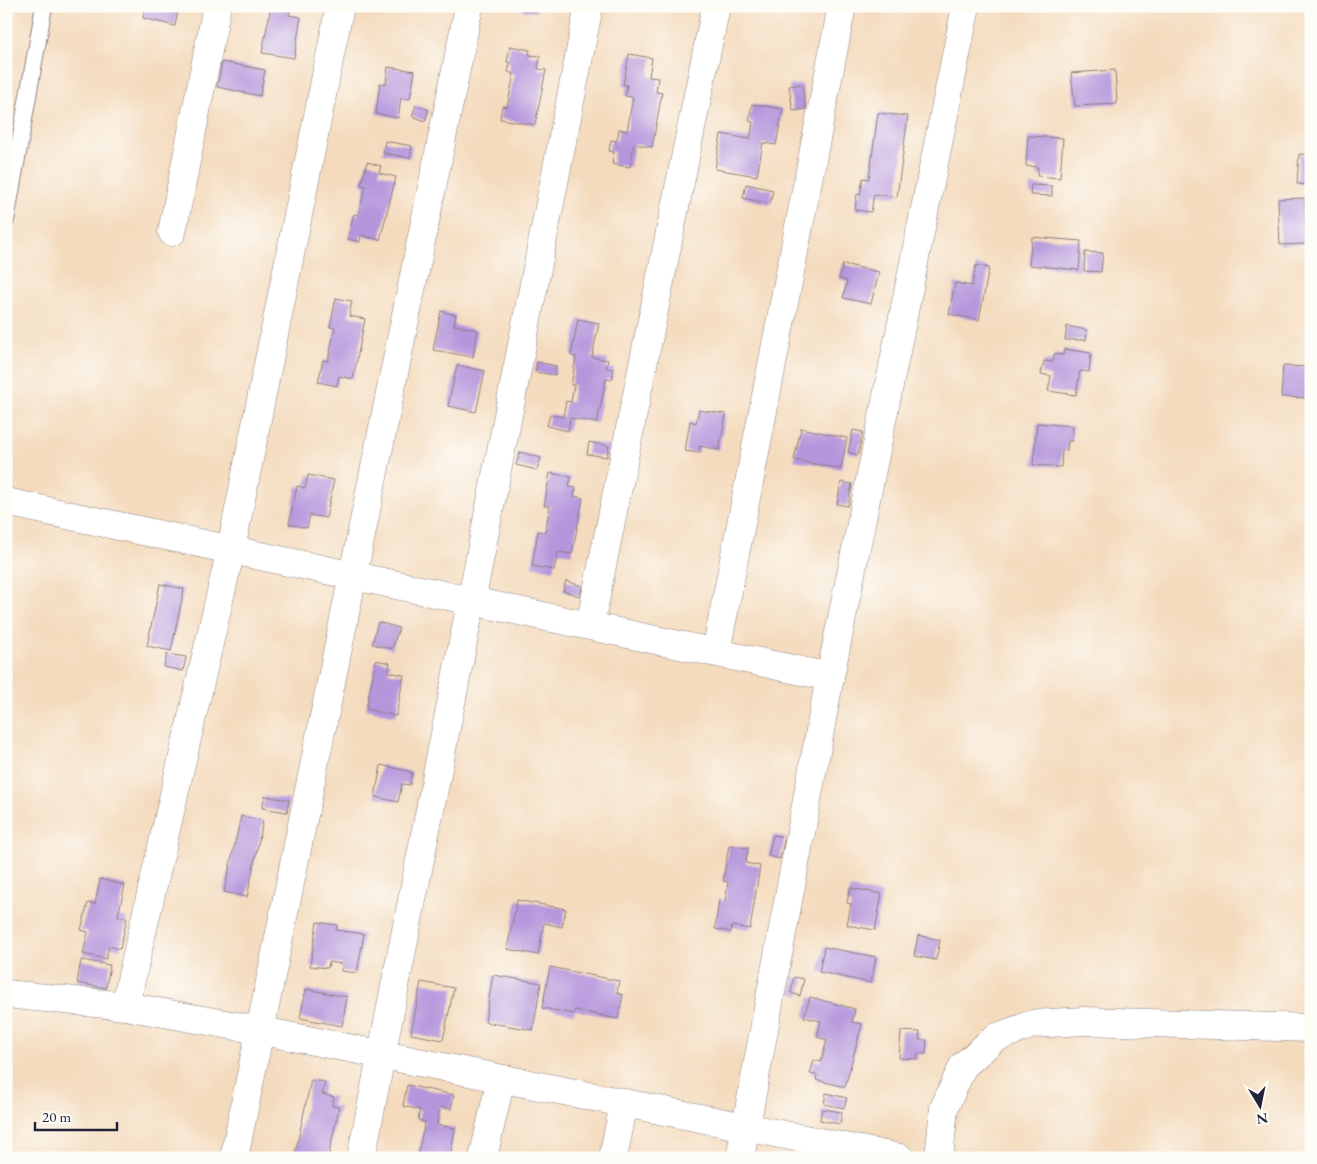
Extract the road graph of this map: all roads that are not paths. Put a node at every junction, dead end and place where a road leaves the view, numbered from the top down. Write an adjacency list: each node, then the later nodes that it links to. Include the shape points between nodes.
1 (44, 6): 9 (lane)
2 (217, 6): 10 (street)
3 (340, 6): 12 (street)
4 (469, 6): 13 (street)
5 (589, 6): 14 (street)
6 (716, 6): 15 (street)
7 (842, 6): 16 (street)
8 (966, 6): 17 (street)
9 (6, 220)
10 (172, 232)
11 (6, 502): 12 (street)
12 (231, 549): 13 (street); 19 (street)
13 (351, 574): 14 (street); 21 (street)
14 (472, 600): 15 (street); 22 (street)
15 (590, 625): 16 (street)
16 (716, 652): 17 (street)
17 (830, 677): 25 (street)
18 (6, 994): 19 (street)
19 (125, 1006): 21 (street)
20 (1311, 1028): 32 (street, via 1084,1021 1033,1024 995,1038 963,1066 944,1108)
21 (258, 1030): 22 (street); 27 (street)
22 (380, 1056): 23 (street); 28 (street)
23 (501, 1079): 24 (street); 29 (street)
24 (624, 1103): 25 (street); 30 (street)
25 (746, 1126): 26 (street); 31 (street)
26 (885, 1156)
27 (234, 1158)
28 (361, 1158)
29 (483, 1158)
30 (613, 1158)
31 (740, 1158)
32 (939, 1158)

